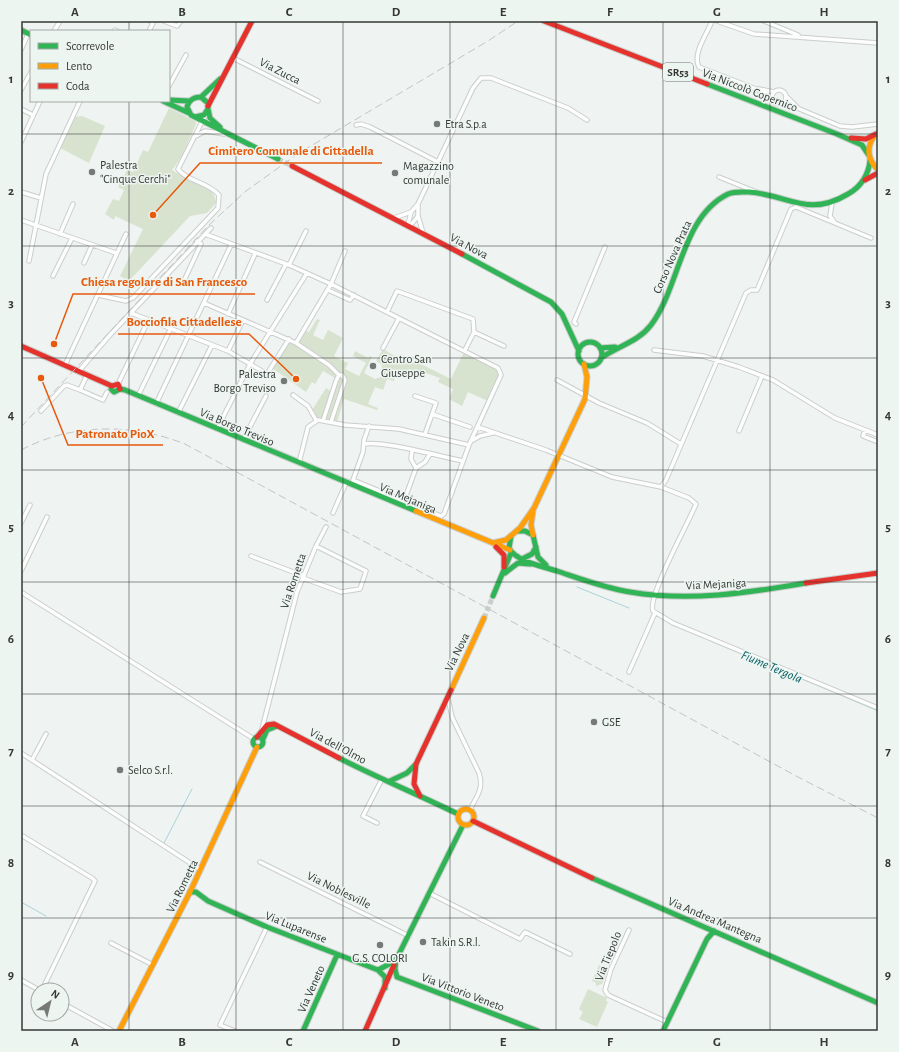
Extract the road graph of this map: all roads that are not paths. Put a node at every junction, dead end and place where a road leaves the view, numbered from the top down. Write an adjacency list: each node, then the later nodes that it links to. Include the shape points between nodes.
1 (60, 21): 11 (street)
2 (150, 21): 12 (street, via 153,23)
3 (164, 21): 4 (street, via 177,26)
4 (181, 21)
5 (252, 21): 18 (main road)
6 (544, 21): 45 (main road, Via Niccolò Copernico / SR53)
7 (712, 21): 22 (street, via 697,54 696,61 699,67)
8 (717, 21): 14 (street, via 754,34)
9 (764, 21): 14 (street)
10 (21, 30): 13 (main road)
11 (55, 30)
12 (150, 30)
13 (30, 35): 16 (street)
14 (800, 36): 15 (street)
15 (878, 43)
16 (21, 50)
17 (186, 55): 21 (street)
18 (234, 58): 20 (main road); 30 (street, Via Zucca)
19 (30, 74): 23 (street)
20 (225, 74): 26 (main road); 36 (main road)
21 (170, 84)
22 (756, 89): 24 (street); 27 (street)
23 (21, 90)
24 (774, 92): 25 (street, via 782,90); 27 (street)
25 (786, 96): 34 (street); 37 (street)
26 (201, 97): 29 (main road, via 194,97); 36 (main road, via 206,100)
27 (772, 97): 34 (street, via 775,102)
28 (170, 100): 29 (main road)
29 (189, 101): 39 (main road, via 187,107)
30 (318, 101)
31 (40, 102): 38 (street)
32 (80, 102): 60 (street, via 46,174)
33 (165, 102): 39 (main road)
34 (783, 102): 37 (street)
35 (21, 109): 38 (street)
36 (208, 110): 39 (main road, via 201,117); 40 (street); 46 (main road, via 216,125)
37 (799, 110): 42 (street, via 840,126)
38 (33, 115): 48 (street)
39 (193, 115): 40 (main road); 47 (street, via 198,123)
40 (202, 120): 46 (main road); 47 (street)
41 (587, 120): 51 (street, via 568,108 484,77 476,83)
42 (878, 124)
43 (356, 125): 51 (street, via 370,127)
44 (877, 133): 45 (main road, Via Niccolò Copernico / SR53, via 863,139); 49 (main road, SR53, via 870,143)
45 (837, 134): 49 (main road, Via Niccolò Copernico / SR53, via 862,145)
46 (232, 136): 47 (street, via 213,130 205,131); 50 (main road)
47 (192, 139): 94 (street, via 178,169 214,189 219,195 218,208 132,298 126,301)
48 (21, 142)
49 (869, 157): 53 (main road, SR53); 55 (main road, via 870,166)
50 (278, 159)
51 (438, 162): 63 (street)
52 (292, 166): 66 (main road, Via Nova)
53 (878, 172): 55 (main road)
54 (720, 177): 56 (street)
55 (864, 180): 61 (main road, via 855,190)
56 (736, 184): 58 (street); 59 (street)
57 (21, 192): 60 (street)
58 (754, 192): 59 (main road); 61 (main road, via 806,206)
59 (728, 194): 116 (main road, Corso Nova Prata, via 711,206 698,223 655,321 637,340)
60 (41, 198): 69 (street)
61 (832, 203): 68 (street, via 830,216)
62 (73, 204): 74 (street)
63 (418, 204): 64 (street); 65 (street)
64 (411, 212): 66 (street); 70 (street)
65 (418, 216): 70 (street); 73 (street)
66 (394, 218): 70 (main road, Via Nova)
67 (21, 220): 69 (street)
68 (835, 223): 78 (street); 124 (street, via 796,207 791,209 758,288 746,293)
69 (36, 225): 74 (street); 86 (street)
70 (409, 225): 73 (main road, Via Nova)
71 (211, 228): 76 (street)
72 (306, 231): 88 (street)
73 (424, 233): 110 (main road, Via Nova, via 551,302 562,314)
74 (60, 234): 77 (street)
75 (126, 234): 84 (street)
76 (205, 234): 79 (street); 81 (street)
77 (72, 238): 80 (street); 90 (street)
78 (871, 238)
79 (197, 241): 91 (street, via 201,244); 99 (street)
80 (92, 244): 84 (street); 87 (street)
81 (231, 245): 85 (street); 97 (street)
82 (605, 247): 104 (street, via 574,322)
83 (345, 251): 92 (street)
84 (116, 253): 94 (street)
85 (255, 254): 88 (street); 100 (street)
86 (29, 261)
87 (84, 263)
88 (288, 265): 89 (street); 96 (street)
89 (307, 273): 92 (street); 106 (street)
90 (53, 276)
91 (183, 283)
92 (331, 284): 93 (street); 95 (street)
93 (328, 290): 95 (street, via 350,300); 111 (street)
94 (98, 295): 127 (street)
95 (354, 295): 98 (street)
96 (267, 300)
97 (204, 303): 100 (street); 108 (street)
98 (387, 312): 107 (street, via 398,291 473,319); 119 (street)
99 (131, 313): 103 (street); 129 (street)
100 (228, 314): 101 (street)
101 (243, 320): 106 (street); 121 (street)
102 (398, 320): 117 (street)
103 (148, 321): 105 (street); 135 (street)
104 (576, 324)
105 (170, 330): 108 (street); 139 (street)
106 (271, 332): 109 (street); 125 (street)
107 (474, 332): 115 (street); 119 (street)
108 (188, 336): 113 (street); 143 (street)
109 (289, 339): 111 (street); 125 (street, via 267,374)
110 (574, 339): 112 (main road); 122 (main road, Via Nova)
111 (296, 342): 131 (street)
112 (585, 344): 118 (main road, via 592,342); 122 (main road)
113 (212, 345): 121 (street); 145 (street)
114 (21, 346): 127 (main road, Via Borgo Treviso)
115 (504, 346)
116 (620, 347): 118 (main road, Corso Nova Prata); 123 (main road, Corso Nova Prata)
117 (383, 348)
118 (600, 348): 123 (main road)
119 (465, 350): 152 (street, via 501,372)
120 (654, 350): 124 (street, via 703,356)
121 (228, 351): 125 (street)
122 (579, 351): 126 (main road, Via Nova, via 580,360)
123 (601, 358): 128 (main road, Via Nova)
124 (718, 361): 132 (street); 163 (street)
125 (250, 364): 153 (street)
126 (584, 364): 128 (main road); 134 (main road, Via Nova)
127 (65, 365): 129 (main road, Via Borgo Treviso)
128 (594, 365): 134 (main road, Via Nova)
129 (79, 371): 130 (main road, Via Borgo Treviso)
130 (88, 375): 135 (main road, Via Borgo Treviso); 136 (street)
131 (339, 375): 148 (street); 149 (street, via 345,380)
132 (762, 376): 154 (street, via 773,380 835,418); 155 (street)
133 (557, 380): 142 (street)
134 (587, 383): 142 (main road, Via Nova)
135 (117, 386): 139 (main road, Via Borgo Treviso)
136 (80, 390): 137 (street, via 103,400); 144 (street, via 64,386)
137 (107, 392)
138 (293, 395): 147 (street, via 308,406)
139 (138, 396): 143 (main road, Via Borgo Treviso)
140 (266, 396): 159 (street)
141 (415, 396): 146 (street, via 436,403)
142 (586, 396): 163 (street, via 647,423); 167 (main road, Via Nova)
143 (156, 404): 145 (main road, Via Borgo Treviso)
144 (41, 411)
145 (178, 413): 153 (main road, Via Borgo Treviso)
146 (432, 414): 151 (street); 156 (street)
147 (316, 420): 148 (street); 169 (street, via 308,427)
148 (323, 421): 149 (street)
149 (331, 422): 150 (street)
150 (368, 426): 156 (street); 162 (street)
151 (470, 427)
152 (478, 427): 157 (street); 160 (street)
153 (217, 429): 159 (main road, Via Borgo Treviso)
154 (865, 430): 158 (street); 161 (street, via 863,436)
155 (739, 431)
156 (425, 434): 164 (street)
157 (499, 434): 160 (street, via 489,433); 167 (street)
158 (878, 435)
159 (243, 440): 169 (main road, Via Borgo Treviso)
160 (472, 440): 164 (street)
161 (878, 442)
162 (364, 444): 165 (street); 172 (street, via 364,452 353,480)
163 (681, 444): 173 (street)
164 (470, 445): 168 (street)
165 (412, 451): 166 (street); 170 (street, via 411,459)
166 (430, 454): 168 (street); 170 (street, via 425,462)
167 (559, 456): 173 (street, via 612,477); 176 (main road, Via Nova)
168 (463, 461): 177 (street, via 443,516)
169 (298, 463): 171 (main road, Via Borgo Treviso)
170 (416, 468): 174 (street)
171 (346, 483): 172 (main road, Via Mejaniga); 178 (street)
172 (364, 487): 174 (street); 177 (main road, Via Mejaniga)
173 (661, 487): 200 (street, via 689,498 696,504)
174 (404, 501): 177 (street)
175 (30, 505): 180 (street)
176 (534, 508): 182 (main road, Via Nova); 183 (main road, Via Nova, via 531,525)
177 (425, 512): 185 (main road, Via Mejaniga)
178 (333, 513)
179 (47, 517): 193 (street)
180 (21, 523)
181 (326, 527): 187 (street, Via Rometta)
182 (516, 532): 183 (main road, via 525,530); 184 (main road, Via Mejaniga)
183 (533, 535): 188 (main road, Via Mejaniga)
184 (511, 536): 185 (main road, Via Mejaniga, via 502,542); 189 (main road, via 508,543)
185 (484, 541): 186 (main road, Via Mejaniga)
186 (494, 545): 189 (main road, Via Mejaniga); 195 (main road, via 504,555)
187 (316, 546): 197 (street, Via Rometta); 197 (street, via 366,571 360,589 340,592)
188 (536, 547): 191 (main road, via 530,556); 194 (main road, Via Mejaniga, via 540,560)
189 (510, 551): 191 (main road, Via Mejaniga); 195 (main road)
190 (251, 556): 197 (street)
191 (521, 558): 192 (main road, Via Mejaniga); 195 (main road, via 511,564)
192 (550, 569): 194 (main road, Via Mejaniga); 195 (main road, Via Mejaniga, via 520,562)
193 (21, 571)
194 (557, 572): 200 (main road, Via Mejaniga, via 607,587)
195 (504, 573): 199 (main road)
196 (878, 573): 200 (main road, Via Mejaniga, via 717,596)
197 (303, 577): 206 (street, Via Rometta, via 295,599)
198 (21, 592): 210 (street)
199 (493, 596)
200 (655, 596): 201 (street, via 652,608)
201 (655, 613): 203 (street); 205 (street, via 673,623)
202 (484, 618): 204 (main road, Via Nova)
203 (629, 672)
204 (448, 695): 215 (main road, Via Nova); 223 (street, via 452,718 482,782)
205 (878, 708)
206 (267, 714): 207 (street, Via Rometta); 208 (street, Via Rometta)
207 (269, 726): 208 (main road, Via Rometta); 211 (main road, Via Rometta); 217 (main road, Via dell'Olmo, via 278,726)
208 (262, 729): 210 (main road, Via Rometta)
209 (46, 734): 214 (street)
210 (255, 738): 211 (main road); 212 (main road, via 254,744)
211 (263, 739): 212 (main road, Via Rometta, via 263,744)
212 (257, 747): 230 (main road, Via Rometta)
213 (21, 753): 214 (street)
214 (32, 760): 230 (street)
215 (416, 764): 216 (main road); 219 (main road)
216 (404, 774): 218 (main road); 219 (main road); 220 (main road, via 400,781)
217 (382, 779): 218 (main road, Via dell'Olmo); 226 (street, via 364,816)
218 (390, 781): 220 (main road, Via dell'Olmo)
219 (414, 782): 221 (main road); 222 (main road)
220 (402, 786): 221 (main road, Via dell'Olmo)
221 (408, 790): 222 (main road, Via dell'Olmo)
222 (420, 797): 224 (main road, Via dell'Olmo)
223 (470, 810): 224 (main road, via 463,809); 225 (main road, via 474,815)
224 (458, 814): 227 (main road)
225 (473, 821): 227 (main road, via 470,825); 235 (main road, Via Andrea Mantegna)
226 (377, 823)
227 (463, 825): 232 (main road)
228 (21, 835): 245 (street, via 95,881)
229 (260, 862): 236 (street, Via Noblesville)
230 (201, 870): 231 (main road, Via Rometta)
231 (190, 892): 233 (main road, Via Luparense, via 196,892 208,901); 241 (main road, Via Rometta)
232 (429, 893): 236 (main road); 238 (street, via 520,939 525,932)
233 (267, 927): 239 (main road, Via Luparense); 253 (street, via 220,1025)
234 (629, 930): 250 (street, Via Tiepolo, via 611,969 605,990 608,995)
235 (710, 932): 248 (main road, Via Andrea Mantegna); 250 (main road)
236 (409, 936): 240 (main road)
237 (111, 943): 241 (street)
238 (570, 954)
239 (338, 955): 242 (main road, Via Luparense); 254 (main road, Via Veneto)
240 (396, 960): 242 (main road); 243 (main road); 247 (main road)
241 (153, 965): 252 (main road, Via Rometta)
242 (378, 970): 247 (main road, via 385,978)
243 (397, 977): 247 (main road); 256 (main road, Via Vittorio Veneto)
244 (21, 980): 246 (street)
245 (46, 982)
246 (30, 985)
247 (384, 988): 255 (main road)
248 (878, 1003)
249 (70, 1007): 251 (street)
250 (667, 1022): 257 (main road)
251 (113, 1031)
252 (119, 1031)
253 (235, 1031)
254 (303, 1031)
255 (365, 1031)
256 (538, 1031)
257 (663, 1031)

